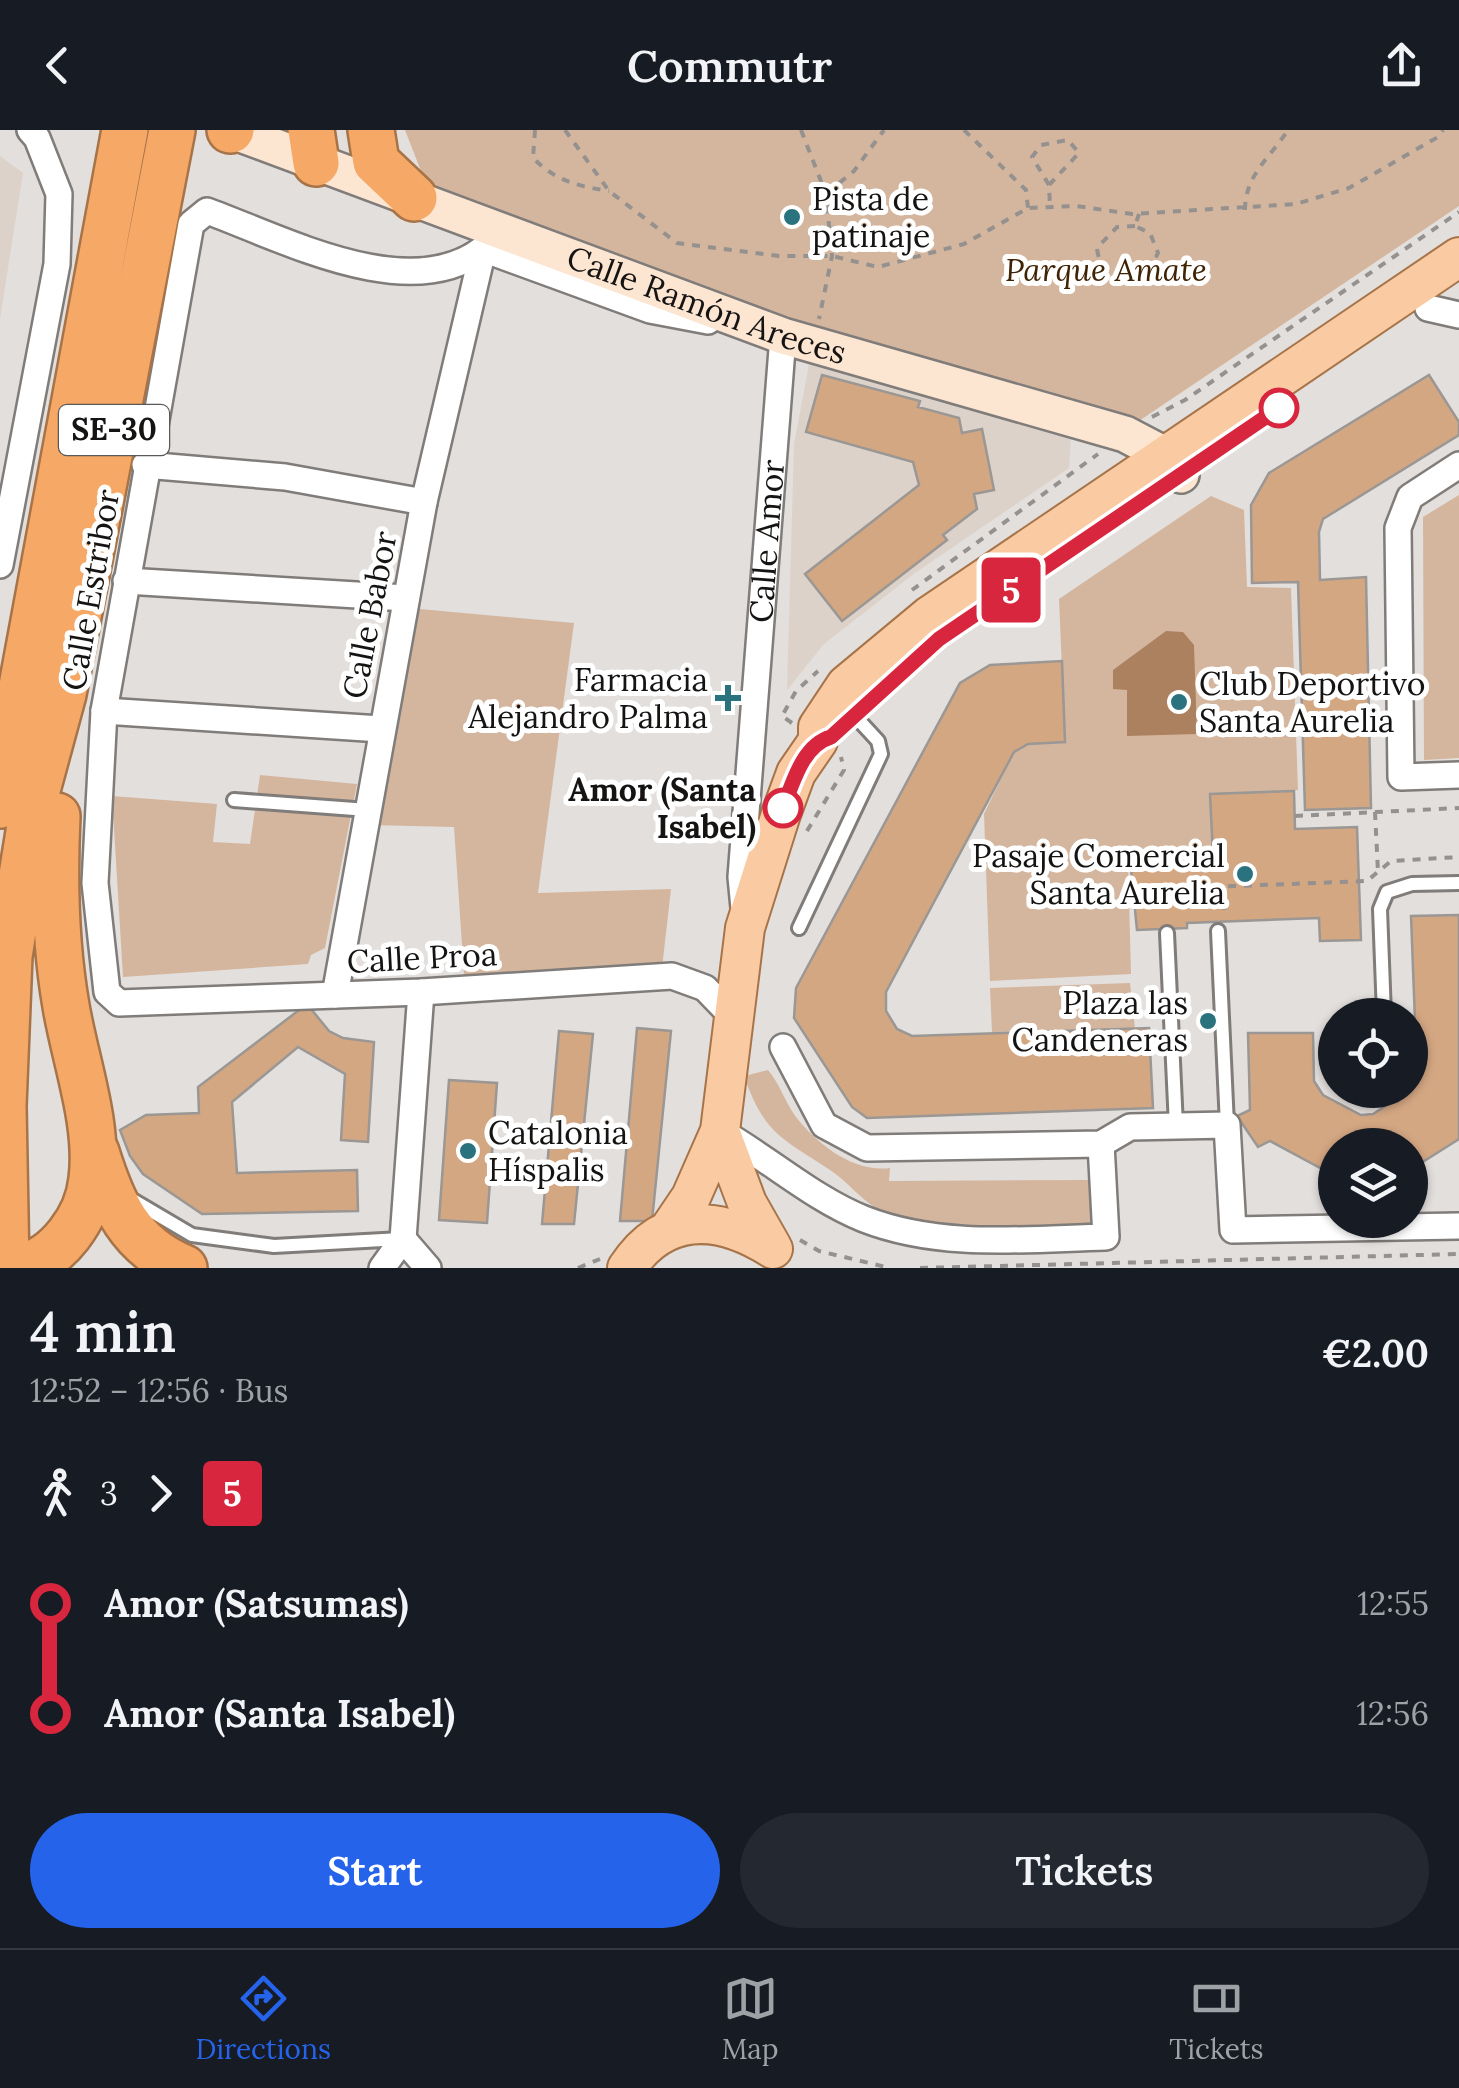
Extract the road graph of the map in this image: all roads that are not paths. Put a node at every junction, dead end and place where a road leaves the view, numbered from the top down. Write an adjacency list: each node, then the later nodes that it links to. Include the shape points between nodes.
1 (30, 130): 18 (street, via 58,194 57,264)
2 (230, 130): 6 (street, Calle Ramón Areces)
3 (369, 130): 6 (highway, via 355,156); 7 (highway, via 376,162)
4 (123, 140): 16 (highway, SE-30)
5 (168, 148): 21 (highway, SE-30)
6 (321, 154): 7 (street, Calle Ramón Areces)
7 (414, 198): 12 (street, Calle Ramón Areces)
8 (483, 249): 12 (street, via 650,310); 14 (street, Calle Estribor, via 464,264 398,275 207,211 191,224); 17 (street, Calle Babor)
9 (1459, 256): 15 (main road, Calle Amor)
10 (1459, 287): 11 (main road, Calle Amor)
11 (1443, 312): 15 (main road, Calle Amor)
12 (799, 341): 15 (street, Calle Ramón Areces, via 1125,434); 27 (street, Calle Amor)
13 (1459, 464): 29 (street, via 1410,497 1398,528 1402,777)
14 (145, 465): 17 (street, via 285,477); 19 (street, Calle Estribor)
15 (1174, 465): 23 (main road, Calle Amor, via 939,639); 26 (main road, Calle Amor, via 929,616 846,685 818,726)
16 (53, 501): 25 (highway); 31 (highway, SE-30)
17 (424, 502): 20 (street, Calle Babor)
18 (0, 565)
19 (126, 581): 20 (street); 22 (street, Calle Estribor)
20 (406, 598): 24 (street, Calle Babor)
21 (62, 694): 47 (highway, via 54,884 65,1001); 56 (highway, SE-30, via 34,801 10,956)
22 (104, 710): 24 (street); 38 (street, Calle Estribor, via 95,883)
23 (854, 715): 26 (main road, Calle Amor); 35 (lane, via 881,754)
24 (382, 729): 32 (street, Calle Babor)
25 (0, 743)
26 (824, 745): 28 (main road, Calle Amor)
27 (752, 748): 28 (street, via 765,784 779,786); 34 (street, Calle Amor, via 741,877)
28 (796, 773): 34 (main road, Calle Amor)
29 (1459, 775)
30 (234, 800): 32 (lane)
31 (0, 805)
32 (368, 810): 40 (street, Calle Babor)
33 (1459, 883): 41 (lane, via 1387,892 1380,910)
34 (746, 928): 42 (main road, Calle Amor)
35 (800, 928)
36 (1222, 931): 45 (lane)
37 (1167, 933): 44 (lane)
38 (107, 992): 40 (street, Calle Proa, via 119,1003)
39 (421, 992): 40 (street, Calle Proa); 42 (street, Calle Proa, via 672,976 705,988); 54 (street)
40 (335, 995)
41 (1383, 998)
42 (731, 1015): 46 (main road, Calle Amor)
43 (783, 1047): 48 (street, via 824,1126 867,1148)
44 (1176, 1126): 45 (street); 48 (street, via 1130,1127)
45 (1228, 1126): 52 (street, via 1233,1230)
46 (720, 1130): 49 (street); 51 (main road, Calle Amor); 53 (main road, Calle Amor)
47 (90, 1131): 50 (highway); 57 (highway, via 92,1180 75,1227 55,1251)
48 (1101, 1144): 49 (street, via 1106,1237 940,1240 862,1218)
49 (793, 1178): 51 (street)
50 (105, 1183): 54 (lane, via 192,1235 274,1246); 58 (highway, via 118,1216 157,1257)
51 (747, 1202): 55 (main road, Calle Amor)
52 (1459, 1226)
53 (670, 1228): 55 (main road, via 710,1222 742,1229); 61 (main road, Calle Amor)
54 (403, 1239): 59 (street); 60 (street)
55 (784, 1251)
56 (6, 1268)
57 (20, 1268)
58 (184, 1268)
59 (382, 1268)
60 (428, 1268)
61 (626, 1268)

